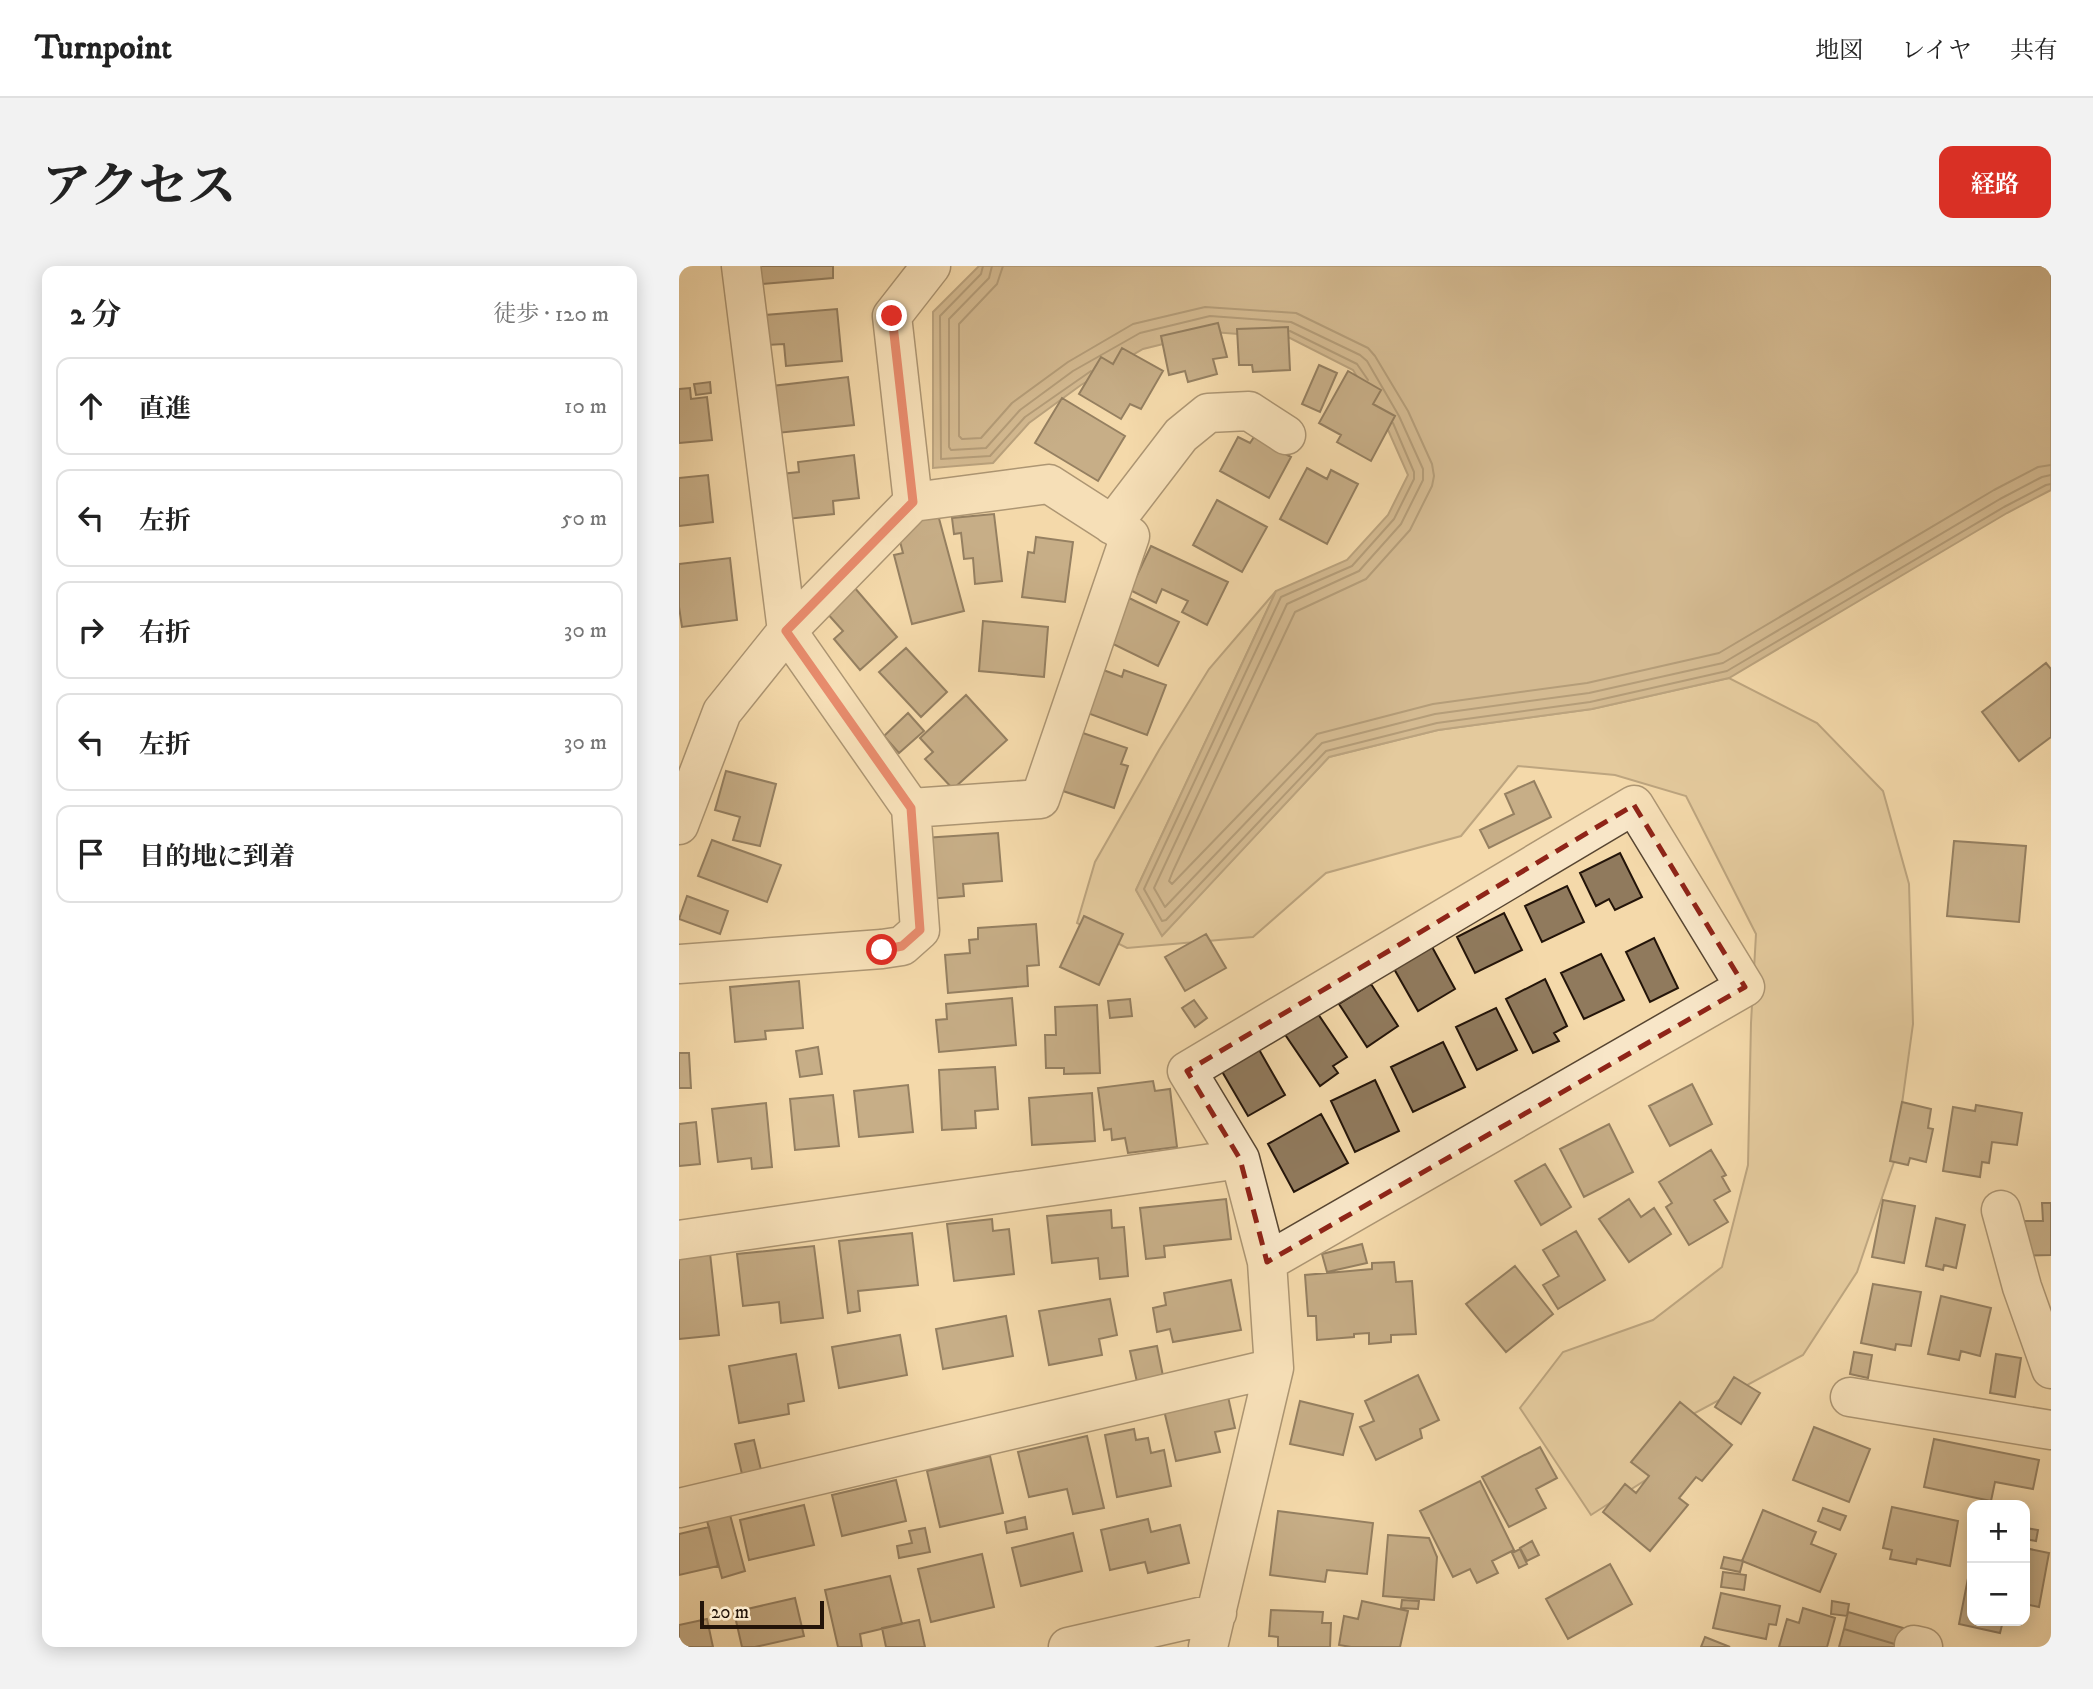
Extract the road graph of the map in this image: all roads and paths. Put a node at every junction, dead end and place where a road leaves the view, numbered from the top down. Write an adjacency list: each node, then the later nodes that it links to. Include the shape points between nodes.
1 (741, 266): 6 (street)
2 (931, 266): 4 (street, via 892,316)
3 (1286, 435): 5 (street, via 1249,411 1207,413 1181,436)
4 (913, 502): 5 (street, via 1049,484); 6 (street)
5 (1112, 525): 7 (street, via 1130,536 1040,799)
6 (786, 631): 7 (street); 8 (street, via 722,712)
7 (911, 808): 9 (street, via 920,930 902,946)
8 (679, 825)
9 (679, 964)
10 (1241, 1159): 12 (street); 13 (street); 13 (street, via 1187,1071 1634,805 1745,988)
11 (2001, 1210): 15 (street)
12 (679, 1240)
13 (1267, 1262): 14 (street)
14 (1274, 1368): 18 (street); 19 (street)
15 (2051, 1369)
16 (1850, 1397): 17 (street)
17 (2051, 1430)
18 (679, 1508)
19 (1212, 1630): 20 (street)
20 (1068, 1647)

